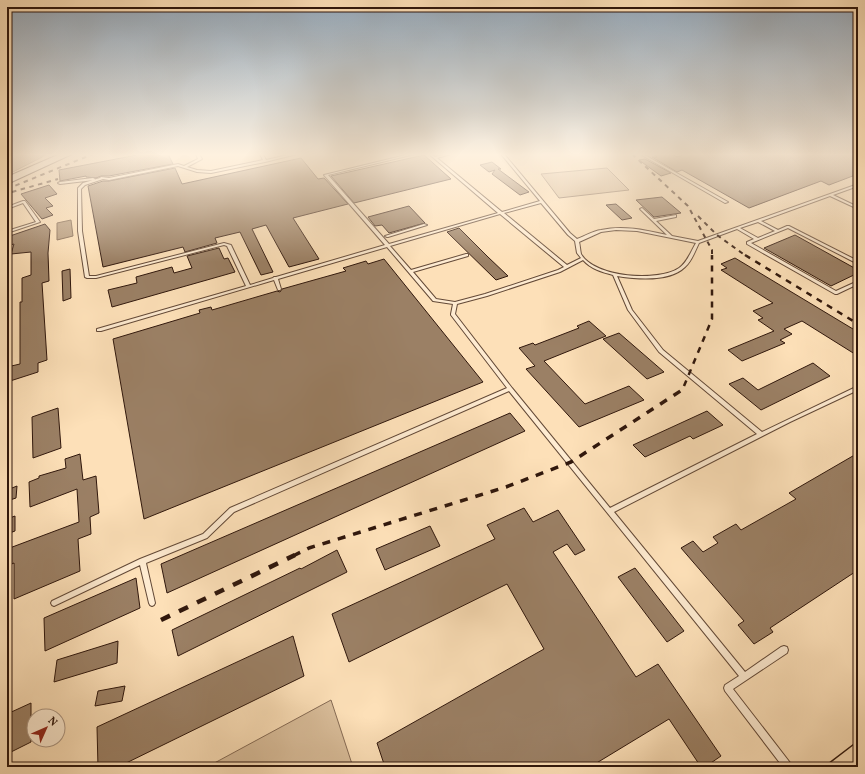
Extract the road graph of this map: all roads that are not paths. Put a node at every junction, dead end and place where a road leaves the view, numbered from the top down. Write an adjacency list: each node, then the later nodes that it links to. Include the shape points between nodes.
1 (79, 190): 37 (lane, via 80,231 87,277 96,277 224,244 229,245)
2 (339, 190): 28 (lane)
3 (474, 190): 13 (lane)
4 (532, 190): 8 (lane)
5 (705, 190): 9 (lane)
6 (845, 190): 7 (lane)
7 (830, 195): 11 (lane); 16 (lane)
8 (542, 202): 13 (lane); 26 (lane)
9 (726, 202)
10 (7, 208): 21 (lane, via 24,202 38,222)
11 (858, 208)
12 (642, 209): 15 (lane)
13 (501, 213): 24 (lane); 32 (lane)
14 (675, 216): 15 (lane)
15 (654, 220): 23 (lane)
16 (759, 221): 18 (lane); 20 (lane)
17 (425, 225): 19 (lane)
18 (737, 228): 25 (lane); 27 (lane)
19 (406, 231): 22 (lane); 24 (lane)
20 (778, 231): 25 (lane); 31 (lane, via 788,227)
21 (7, 232)
22 (387, 236)
23 (671, 237): 26 (lane, via 637,230 616,229); 27 (lane)
24 (412, 239): 28 (lane)
25 (757, 239): 36 (lane, via 748,243 836,293)
26 (577, 241): 30 (lane)
27 (698, 242): 34 (lane, via 690,258 679,271 658,278)
28 (387, 246): 33 (lane); 35 (lane)
29 (467, 255): 33 (lane)
30 (582, 259): 32 (lane); 34 (lane, via 599,270)
31 (858, 263)
32 (566, 267): 39 (lane)
33 (410, 272): 39 (lane, via 435,300)
34 (615, 274): 43 (lane, via 630,310 661,351)
35 (275, 278): 37 (lane); 38 (lane)
36 (858, 282)
37 (248, 286): 40 (lane)
38 (279, 288)
39 (455, 304): 42 (lane, via 453,314)
40 (99, 330)
41 (858, 388): 43 (lane)
42 (510, 389): 44 (lane); 45 (lane, via 232,510 205,536)
43 (762, 434): 44 (lane)
44 (610, 510): 49 (lane)
45 (142, 561): 46 (lane); 47 (lane)
46 (54, 603)
47 (152, 603)
48 (784, 650): 49 (lane)
49 (744, 677): 50 (lane, via 728,688)
50 (788, 767)

